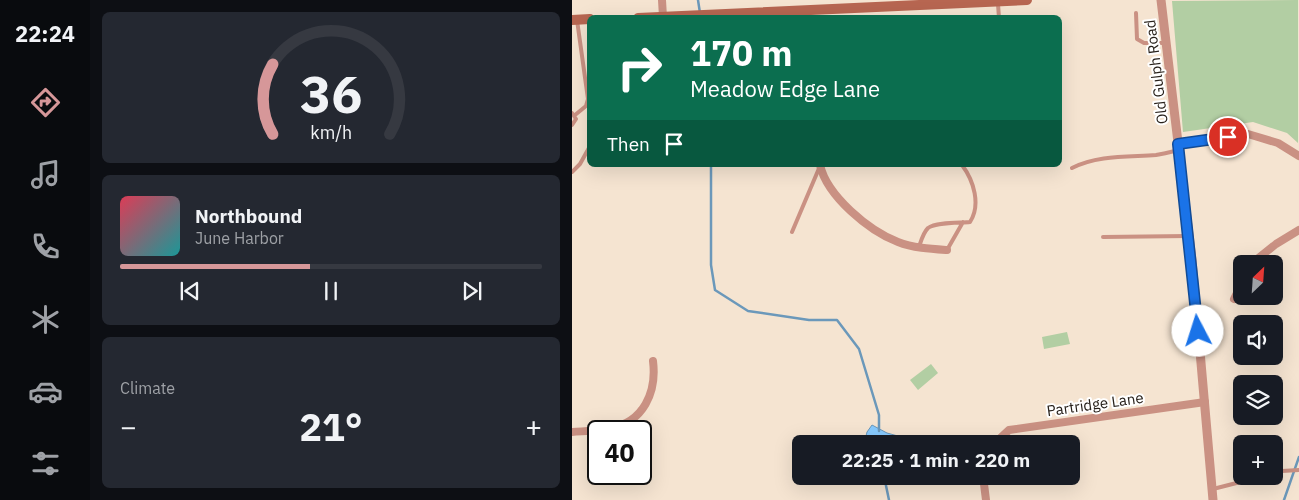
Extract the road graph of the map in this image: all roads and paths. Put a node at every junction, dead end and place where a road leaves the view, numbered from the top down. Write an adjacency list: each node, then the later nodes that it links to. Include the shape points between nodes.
1 (662, 0): 7 (street)
2 (1027, 0): 4 (main road)
3 (1161, 0): 12 (street, Old Gulph Road)
4 (997, 1): 6 (main road); 9 (lane)
5 (1136, 13): 12 (lane, via 1137,39 1144,44)
6 (800, 14): 8 (main road)
7 (663, 15)
8 (678, 15)
9 (999, 15)
10 (574, 20): 11 (main road); 13 (lane)
11 (587, 20)
12 (1166, 43): 17 (street, Old Gulph Road)
13 (587, 93)
14 (587, 102): 15 (lane)
15 (573, 114): 16 (lane, via 576,121)
16 (572, 125)
17 (1178, 147): 19 (street, via 1248,134 1278,143); 23 (lane, via 1156,155 1085,162); 28 (street, Old Gulph Road)
18 (587, 151): 24 (lane)
19 (1298, 156)
20 (819, 167): 27 (lane)
21 (821, 167): 30 (street, via 836,196 854,214 898,242)
22 (963, 167): 25 (lane, via 976,196 975,213 970,222)
23 (1072, 168)
24 (572, 172)
25 (963, 222): 30 (lane, via 928,228); 31 (lane)
26 (1298, 230): 32 (street)
27 (792, 232)
28 (1189, 236): 29 (lane); 34 (street, Old Gulph Road)
29 (1103, 237)
30 (919, 247): 31 (street)
31 (947, 250)
32 (1262, 255)
33 (653, 361): 35 (street, via 651,397 631,421 611,428)
34 (1205, 402): 36 (street, Partridge Lane, via 1009,430); 41 (street, Old Gulph Road)
35 (572, 432)
36 (1004, 435)
37 (1297, 470): 38 (lane)
38 (1283, 472)
39 (1233, 484): 41 (lane)
40 (984, 485): 42 (street)
41 (1212, 489): 43 (street, Old Gulph Road)
42 (986, 500)
43 (1213, 500)

